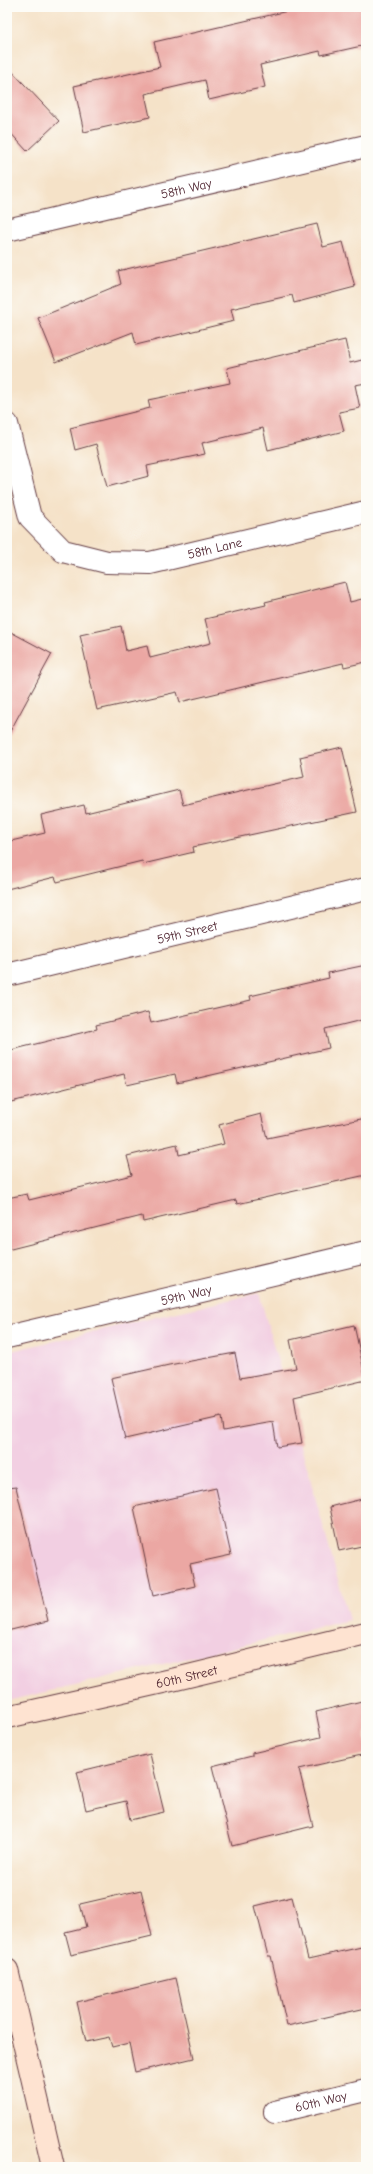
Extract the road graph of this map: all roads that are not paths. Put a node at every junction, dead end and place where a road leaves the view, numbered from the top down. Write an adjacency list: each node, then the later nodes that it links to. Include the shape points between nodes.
1 (366, 146): 2 (street, 58th Way)
2 (7, 230)
3 (7, 424): 4 (street, 58th Lane, via 30,517 63,551 107,562 150,563)
4 (366, 512)
5 (366, 890): 6 (street, 59th Street)
6 (7, 975)
7 (366, 1252): 8 (street, 59th Way)
8 (7, 1337)
9 (366, 1633): 10 (street, 60th Street)
10 (7, 1717)
11 (7, 1970): 14 (street)
12 (366, 2090): 13 (street, 60th Way)
13 (275, 2112)
14 (53, 2167)

